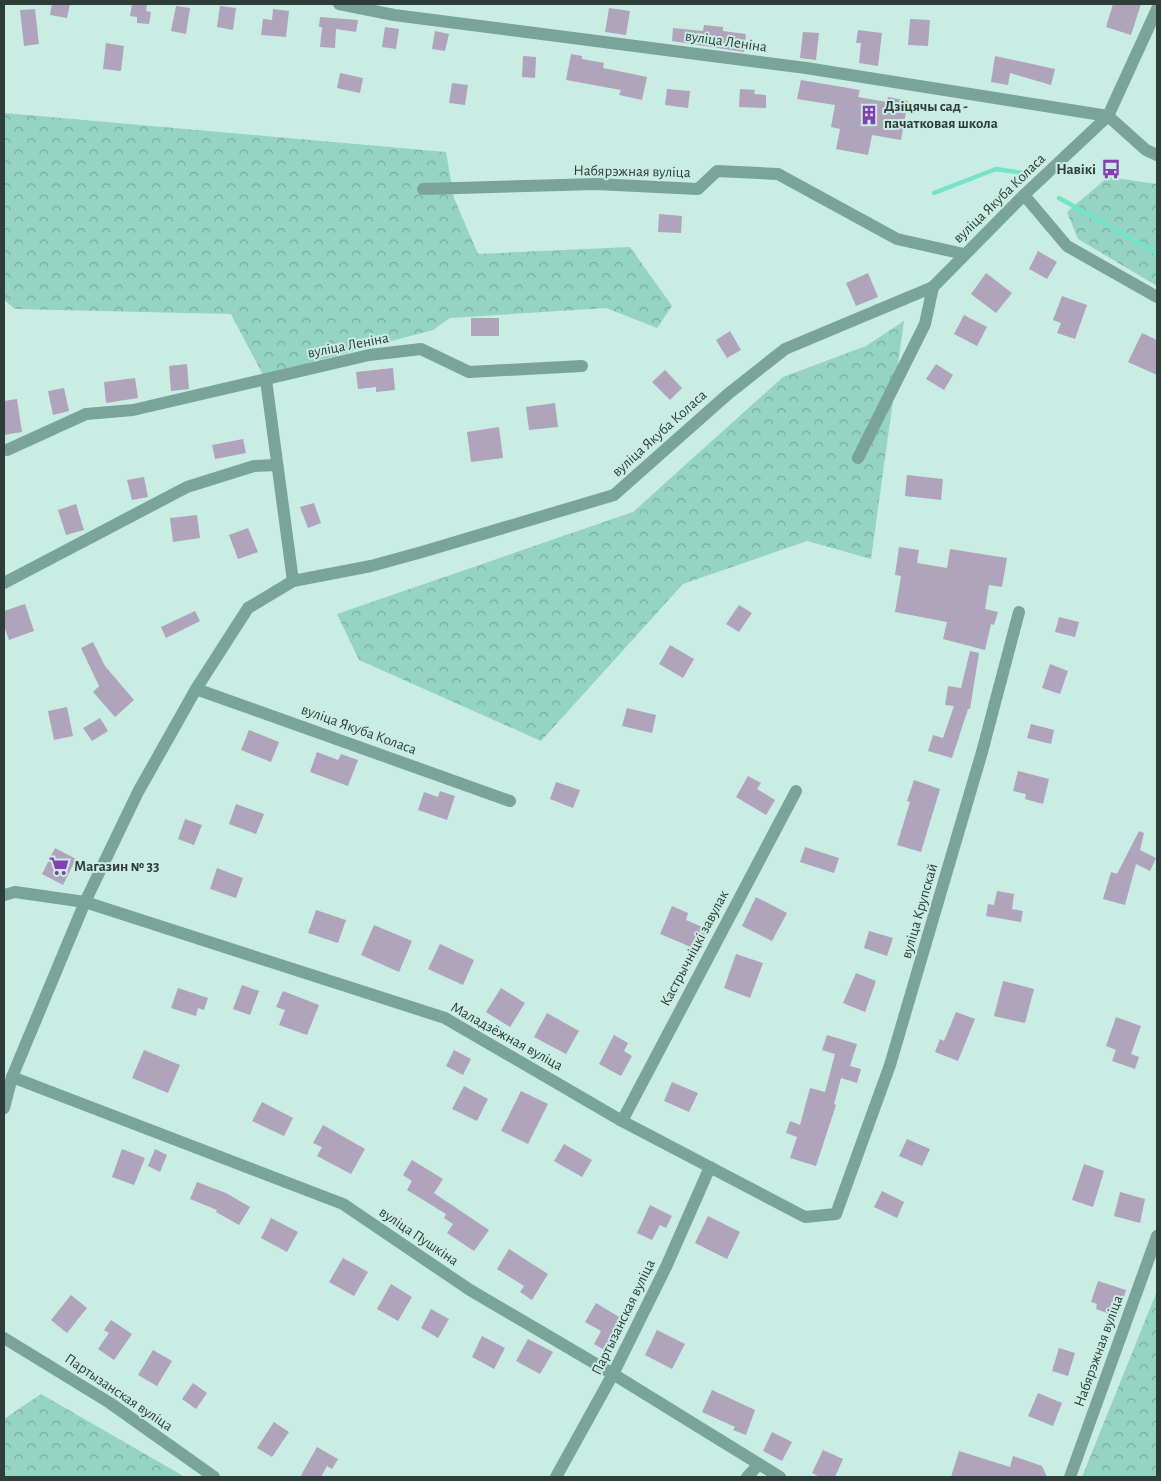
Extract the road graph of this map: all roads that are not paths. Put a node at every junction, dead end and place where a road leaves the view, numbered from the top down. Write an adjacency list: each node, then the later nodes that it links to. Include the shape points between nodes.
1 (339, 4): 3 (street, вуліца Леніна, via 806,68)
2 (1157, 9): 3 (street)
3 (1108, 116): 4 (street, via 1146,150); 6 (street, вуліца Якуба Коласа)
4 (1157, 155)
5 (423, 189): 7 (street, Набярэжная вуліца, via 596,184 698,189 718,171 778,174 897,239)
6 (1024, 195): 7 (street, вуліца Якуба Коласа); 9 (street, via 1067,246)
7 (964, 254): 8 (street, вуліца Якуба Коласа)
8 (933, 288): 13 (street, via 925,324); 15 (street, вуліца Якуба Коласа, via 785,349 728,394 614,495 371,566)
9 (1157, 297)
10 (582, 366): 11 (street, вуліца Леніна, via 468,372 421,349 370,355)
11 (266, 380): 12 (street, вуліца Леніна, via 132,410 86,414); 14 (street)
12 (7, 450)
13 (858, 458)
14 (277, 465): 15 (street); 16 (street, via 254,466 187,487)
15 (293, 582): 18 (street, вуліца Якуба Коласа, via 248,608)
16 (4, 583)
17 (1019, 612): 27 (street, вуліца Крупскай, via 982,752 893,1056)
18 (196, 689): 20 (street, вуліца Якуба Коласа); 22 (street, вуліца Якуба Коласа, via 138,792)
19 (796, 791): 25 (street, Кастрычніцкі завулак)
20 (510, 801)
21 (4, 895): 22 (street, via 15,892)
22 (85, 902): 23 (street, вуліца Якуба Коласа); 25 (street, Маладзёжная вуліца, via 445,1018)
23 (12, 1078): 24 (street, вуліца Якуба Коласа); 30 (street, вуліца Пушкіна, via 343,1204 470,1290)
24 (4, 1108)
25 (622, 1120): 26 (street, Маладзёжная вуліца)
26 (710, 1167): 27 (street, Маладзёжная вуліца, via 805,1217); 30 (street, Партызанская вуліца, via 666,1267)
27 (836, 1214)
28 (1157, 1236): 36 (street, Набярэжная вуліца)
29 (4, 1338): 32 (street, Партызанская вуліца, via 110,1403)
30 (613, 1374): 31 (street, вуліца Пушкіна); 33 (street, Партызанская вуліца)
31 (759, 1464): 34 (street); 35 (street, вуліца Пушкіна)
32 (214, 1477)
33 (556, 1477)
34 (747, 1477)
35 (780, 1477)
36 (1070, 1477)

